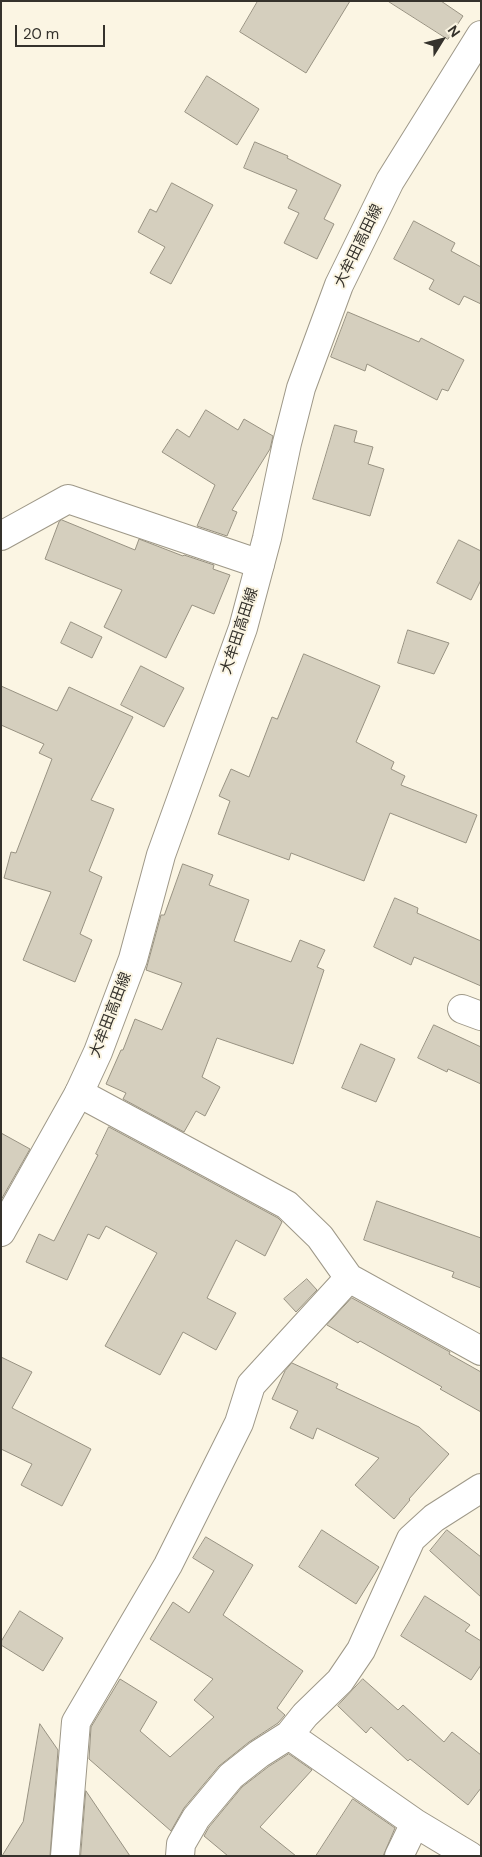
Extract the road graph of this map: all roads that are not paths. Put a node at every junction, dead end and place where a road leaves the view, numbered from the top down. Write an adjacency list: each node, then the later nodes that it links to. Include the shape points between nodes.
1 (481, 35): 3 (street, 大牟田高田線, via 390,181 339,285 301,388)
2 (1, 536): 3 (street, via 68,499)
3 (260, 564): 4 (street, 大牟田高田線, via 243,628 161,855 133,960)
4 (79, 1093): 5 (street, 大牟田高田線); 6 (street, via 288,1205 320,1237)
5 (1, 1232)
6 (349, 1278): 7 (street); 11 (street, via 251,1385 239,1423 168,1565 76,1722)
7 (481, 1351)
8 (481, 1488): 9 (street, via 434,1518 411,1539 361,1650 340,1681 305,1714)
9 (289, 1736): 10 (street); 12 (street, via 231,1776 196,1818 181,1844)
10 (414, 1823): 13 (street); 14 (street)
11 (64, 1856)
12 (180, 1856)
13 (399, 1856)
14 (470, 1856)

